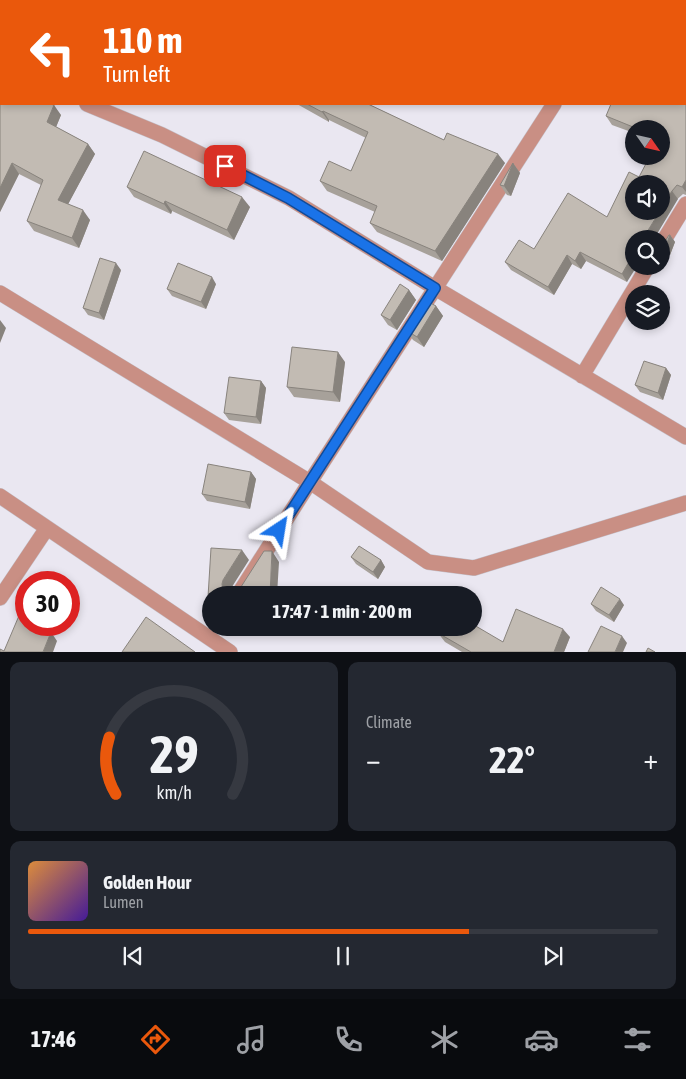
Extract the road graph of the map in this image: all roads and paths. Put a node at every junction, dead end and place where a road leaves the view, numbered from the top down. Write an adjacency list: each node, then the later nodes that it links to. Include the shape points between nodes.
1 (89, 105): 6 (street, via 162,135 288,198)
2 (553, 105): 6 (street)
3 (685, 208): 4 (street)
4 (670, 231)
5 (643, 275): 8 (street)
6 (435, 288): 8 (street); 10 (street)
7 (0, 292): 10 (street)
8 (582, 376): 9 (street)
9 (686, 437)
10 (310, 482): 12 (street, via 428,562 474,568); 14 (street)
11 (0, 496): 13 (street)
12 (686, 502)
13 (47, 528): 15 (street); 16 (street)
14 (244, 586)
15 (0, 598)
16 (202, 625)
17 (217, 636): 18 (street)
18 (230, 652)

